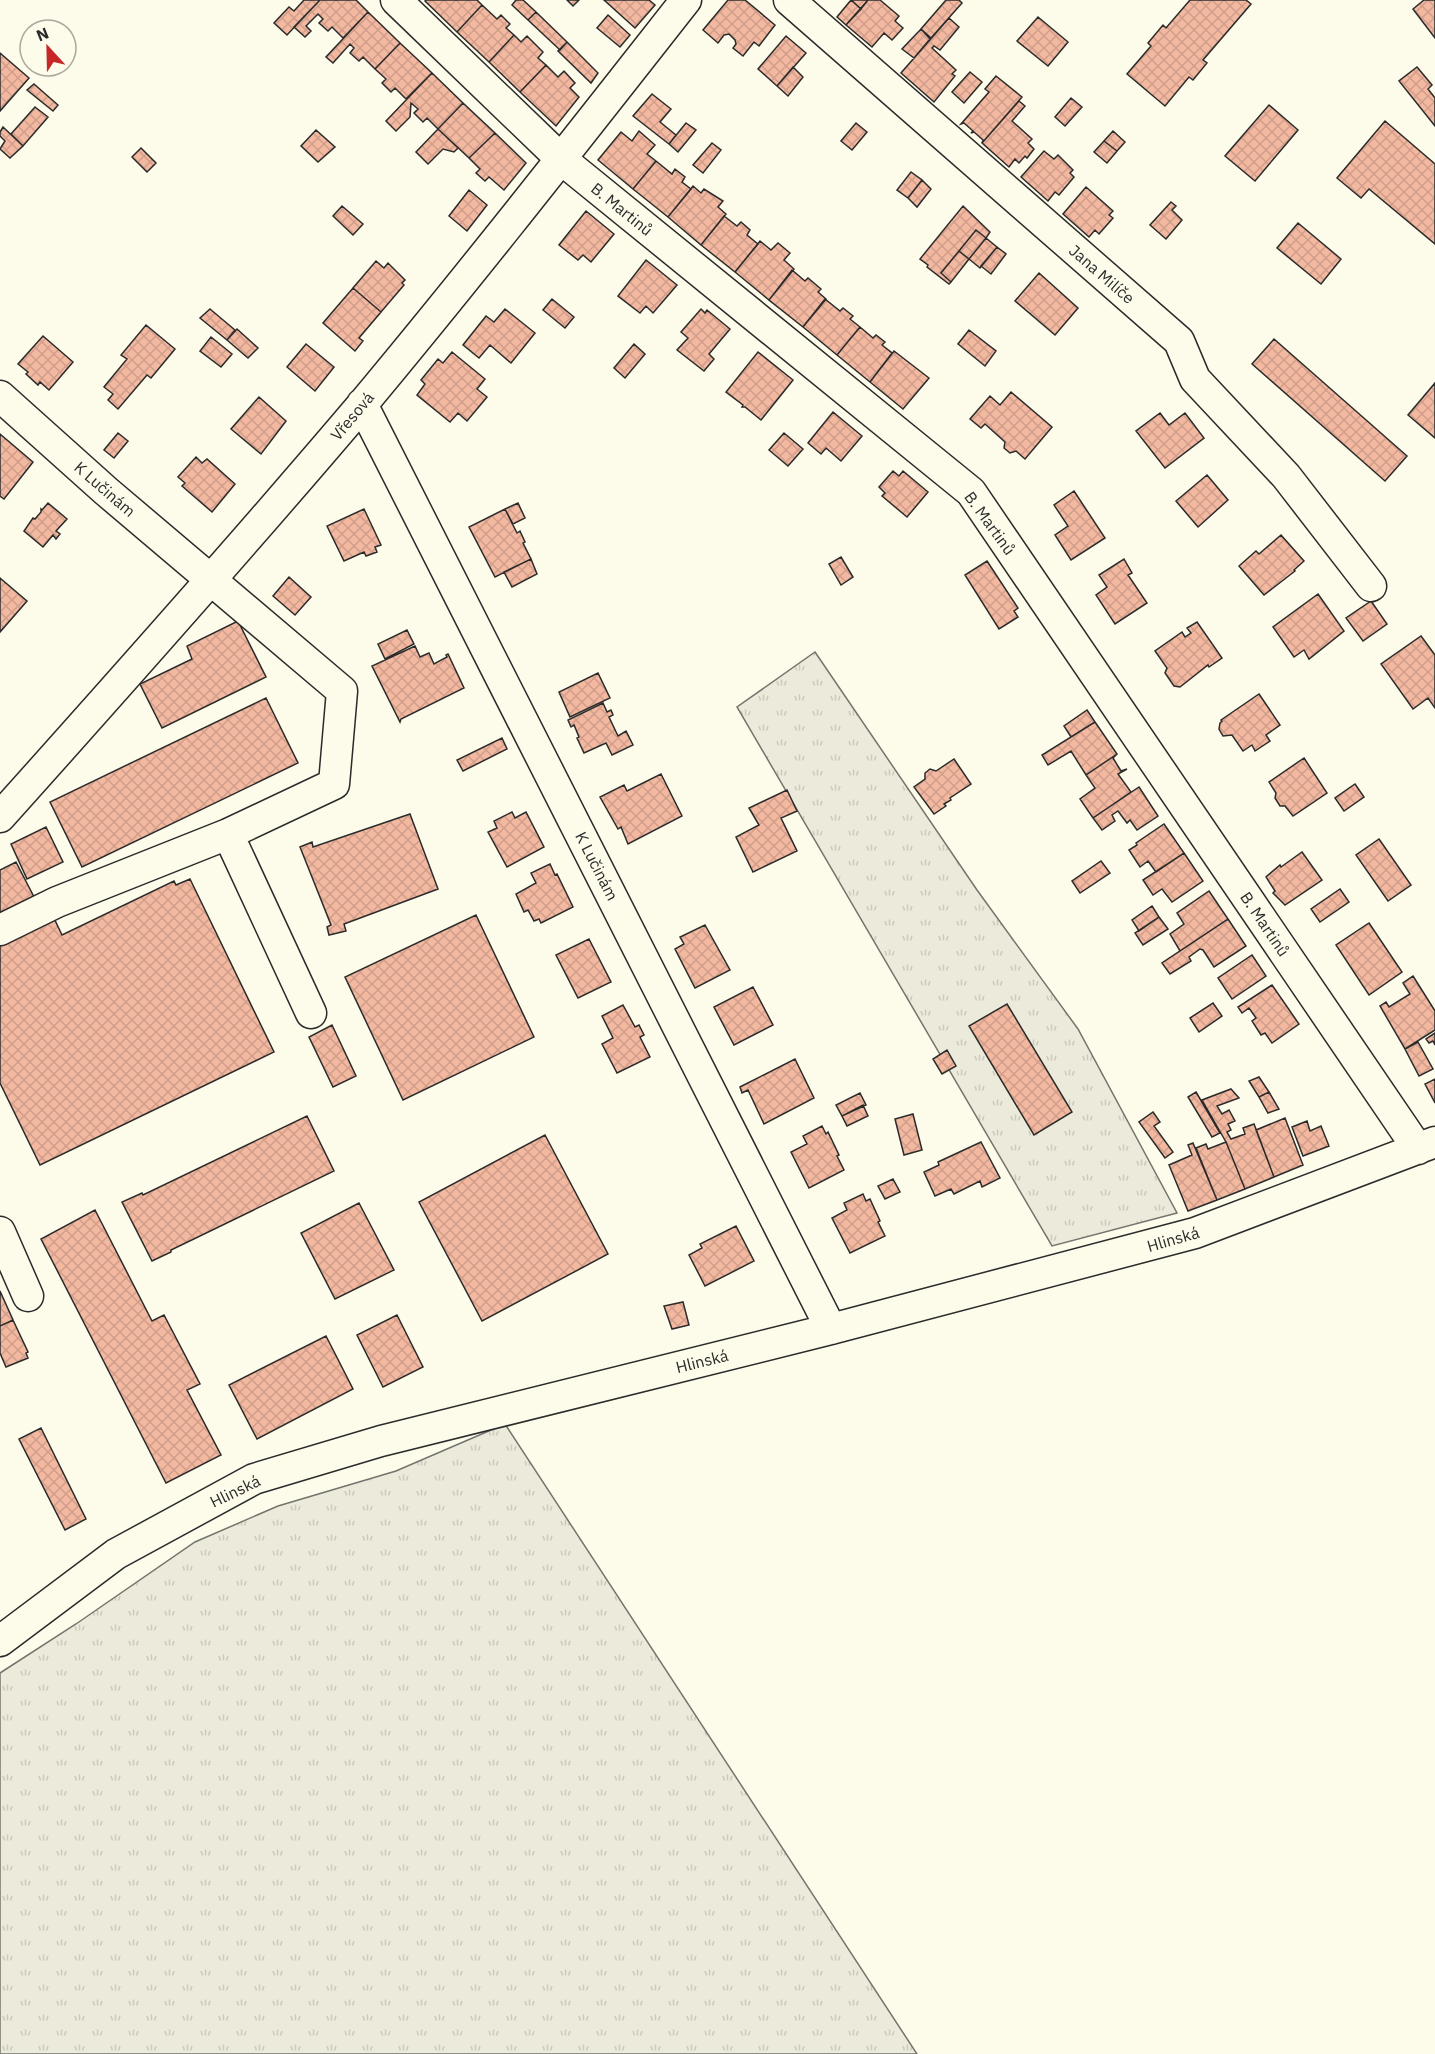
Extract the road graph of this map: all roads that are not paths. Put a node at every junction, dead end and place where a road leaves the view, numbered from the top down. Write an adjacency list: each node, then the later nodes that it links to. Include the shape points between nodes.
1 (396, 0): 4 (street, B. Martinů)
2 (686, 0): 4 (street, Vřesová)
3 (789, 0): 8 (street, Jana Milíče, via 1179,340 1195,379 1286,477)
4 (561, 159): 6 (street, Vřesová); 13 (street, B. Martinů, via 971,492)
5 (0, 396): 7 (street, K Lučinám)
6 (362, 404): 7 (street, Vřesová); 16 (street, K Lučinám)
7 (212, 580): 9 (street, Vřesová); 10 (street, K Lučinám, via 342,691 334,784)
8 (1371, 586)
9 (0, 817)
10 (228, 834): 11 (street, via 57,902); 12 (street)
11 (0, 930)
12 (311, 1012)
13 (1426, 1145): 16 (street, Hlinská, via 1195,1233)
14 (0, 1232): 15 (street)
15 (28, 1296)
16 (831, 1329): 17 (street, Hlinská, via 381,1441 254,1479 116,1554)
17 (0, 1641)

